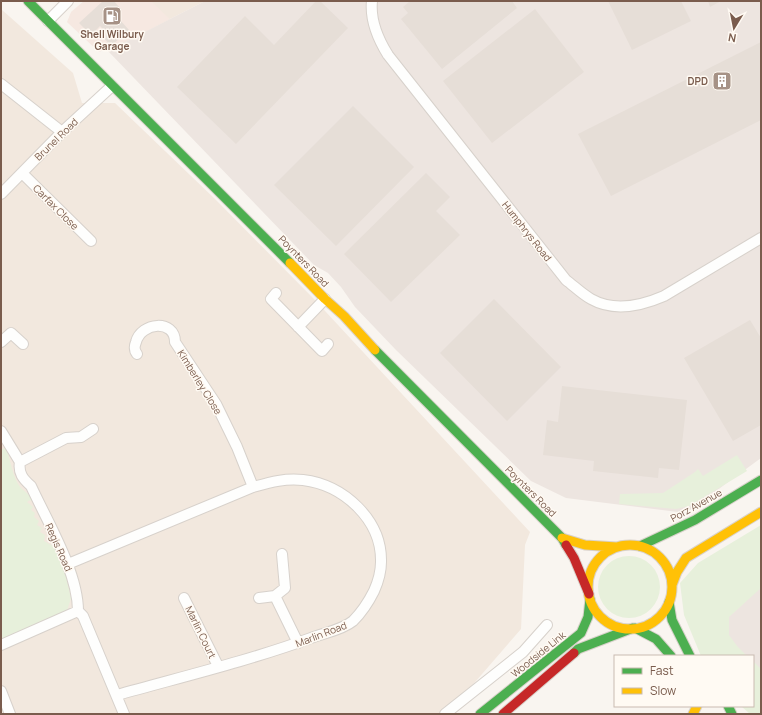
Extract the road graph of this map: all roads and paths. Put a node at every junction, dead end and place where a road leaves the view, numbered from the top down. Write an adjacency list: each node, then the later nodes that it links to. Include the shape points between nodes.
1 (28, 1): 4 (street, Poynters Road)
2 (68, 1): 4 (street)
3 (372, 1): 10 (street, Humphrys Road, via 373,21 388,55 566,280 591,299 620,307 652,301)
4 (48, 21): 6 (street, Poynters Road)
5 (1, 84): 7 (street)
6 (112, 86): 7 (street, Brunel Road); 13 (street, Poynters Road)
7 (62, 132): 8 (street, Brunel Road)
8 (22, 173): 9 (street, Brunel Road); 11 (street, Carfax Close)
9 (1, 194)
10 (761, 238)
11 (91, 241)
12 (276, 293): 14 (street, via 271,299)
13 (325, 299): 14 (street); 25 (street, Poynters Road)
14 (298, 327): 17 (street, via 322,351)
15 (1, 342): 16 (street, via 11,333)
16 (23, 344)
17 (328, 344)
18 (137, 354): 23 (street, Kimberley Close, via 134,348 143,330 160,326 173,332 175,342 216,404)
19 (93, 429): 21 (street, via 80,437 66,438)
20 (1, 431): 21 (street, Regis Road)
21 (20, 462): 29 (street, Regis Road, via 21,475 31,486)
22 (761, 480): 26 (street, Porz Avenue, via 695,520)
23 (253, 487): 29 (street, Marlin Road); 39 (street, Marlin Road, via 281,479 304,480 327,486 347,497 366,516 379,543 381,571 363,610 345,626)
24 (761, 512): 30 (street, via 686,558)
25 (562, 538): 27 (street, Poynters Road, via 585,545); 32 (street, Poynters Road, via 574,558)
26 (640, 546): 27 (street); 30 (street, via 659,556 668,570)
27 (617, 547): 32 (street, via 606,552 592,571 589,583)
28 (282, 554): 31 (street, via 285,588)
29 (68, 564): 36 (street, Regis Road, via 78,600)
30 (672, 585): 35 (street)
31 (275, 596): 34 (street); 39 (street)
32 (590, 597): 38 (street, via 595,609 611,624 622,628); 49 (street, Woodside Link, via 588,617 582,633)
33 (184, 598): 43 (street, Marlin Court)
34 (259, 598)
35 (669, 602): 38 (street, via 656,620); 42 (street, via 672,620)
36 (78, 611): 40 (street); 45 (street, Regis Road, via 83,616)
37 (547, 625): 46 (street, via 523,652)
38 (634, 628): 41 (street, via 652,634); 50 (street, via 578,649)
39 (298, 643): 43 (street, Marlin Road)
40 (1, 645)
41 (670, 655)
42 (690, 655)
43 (218, 666): 45 (street, Marlin Road)
44 (1, 691): 47 (street)
45 (117, 695): 48 (street, Regis Road)
46 (447, 712)
47 (10, 714)
48 (124, 714)
49 (480, 714)
50 (503, 714)

